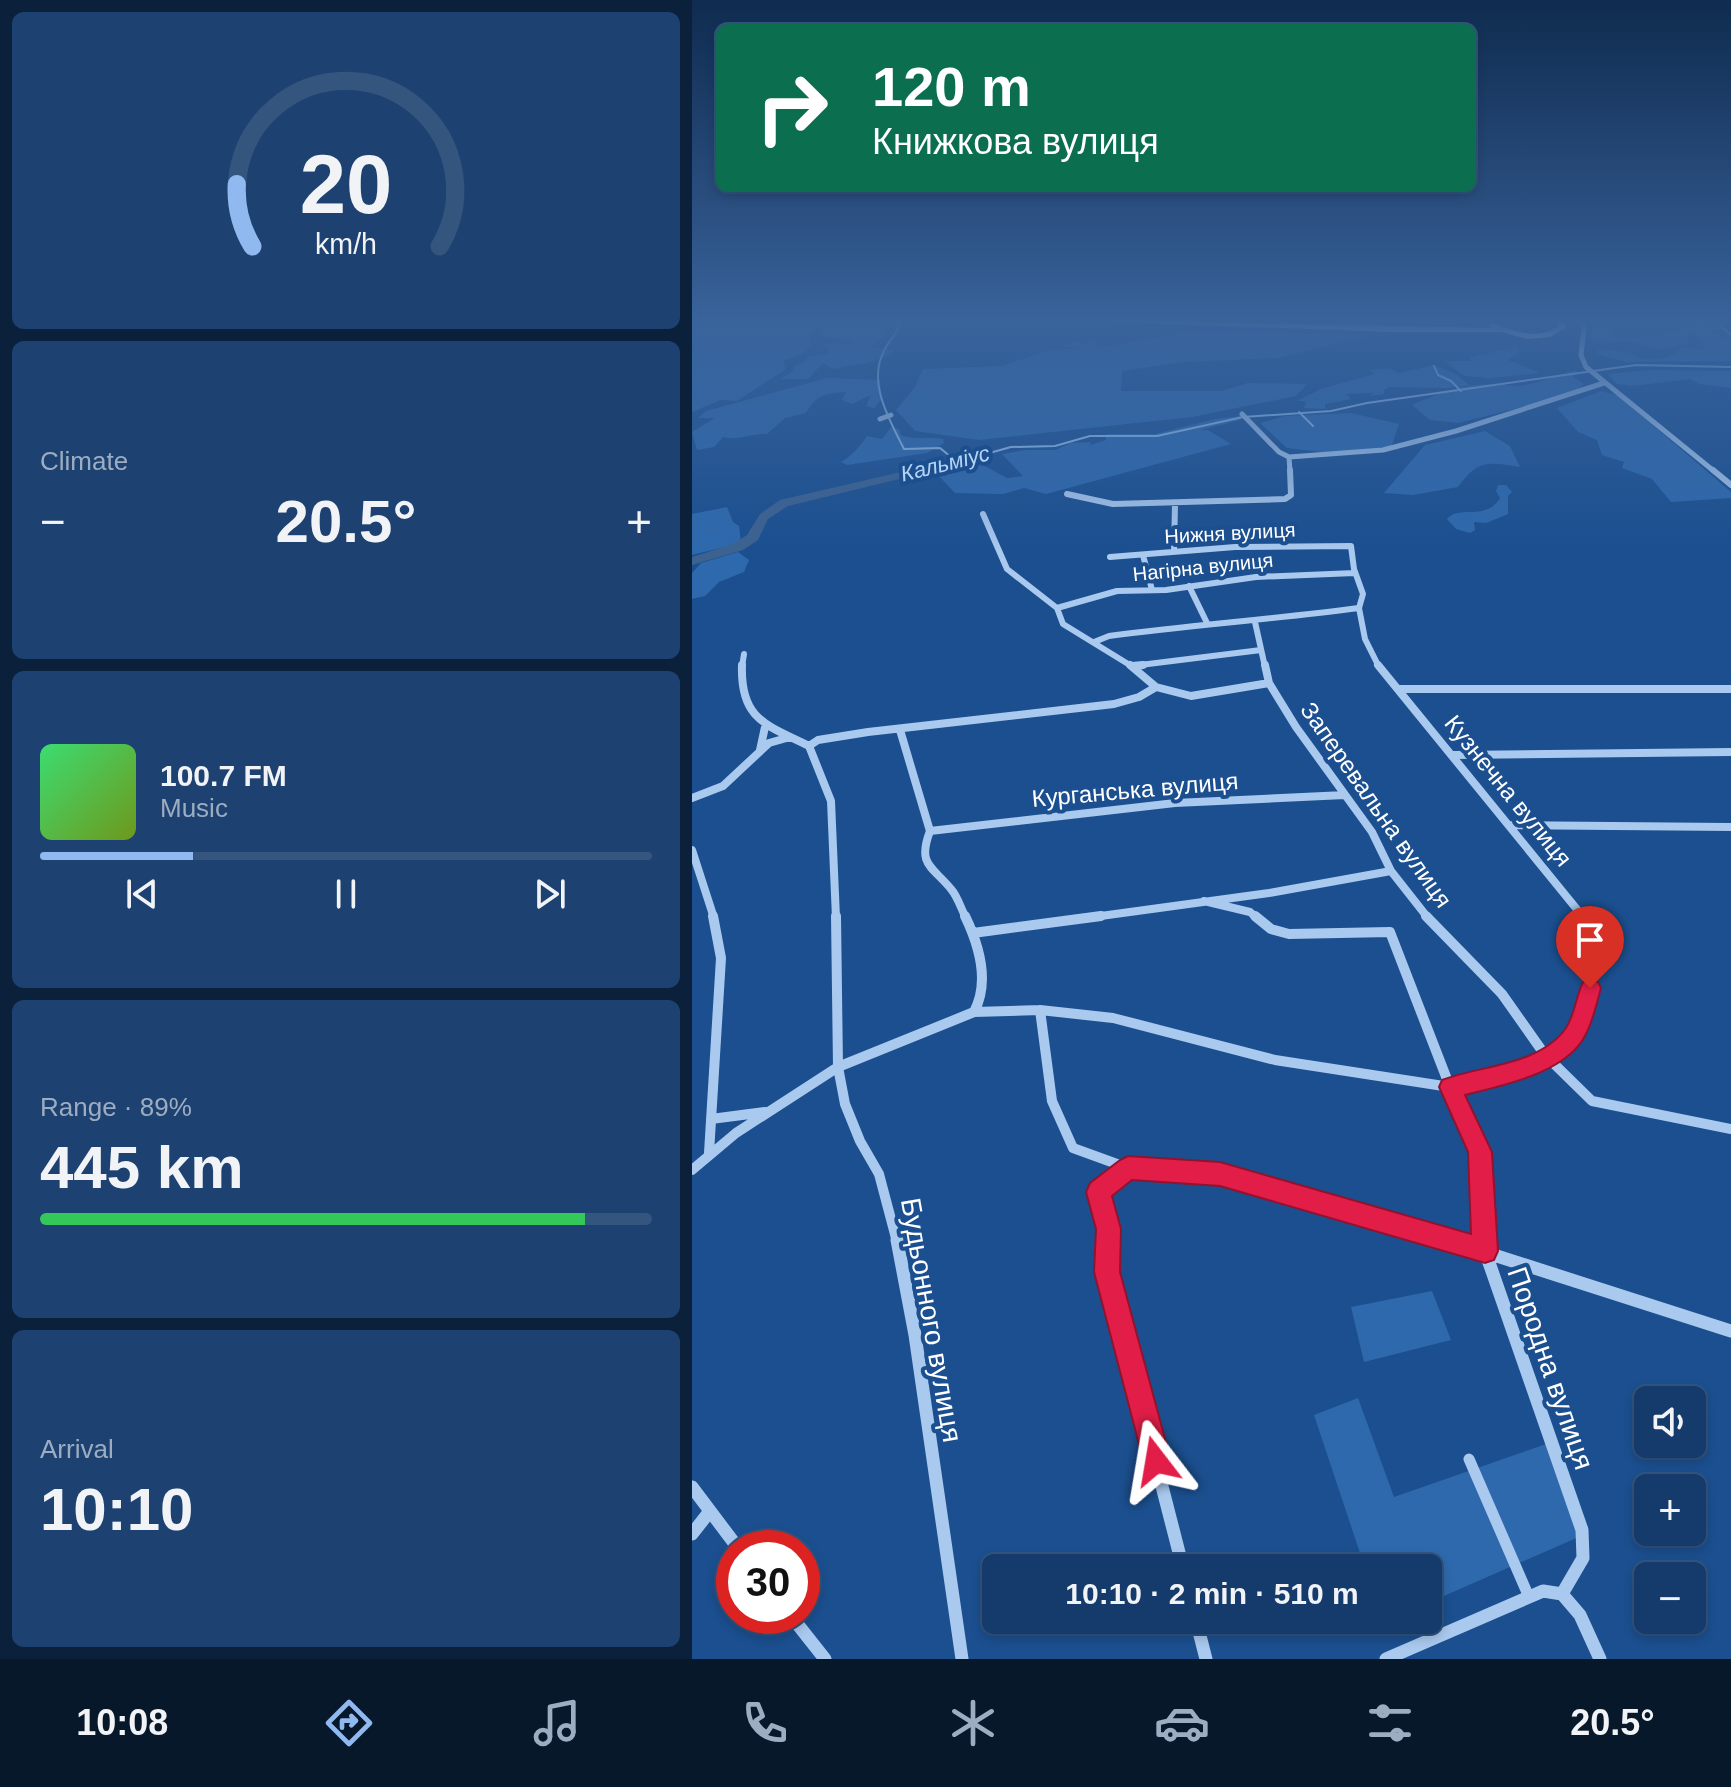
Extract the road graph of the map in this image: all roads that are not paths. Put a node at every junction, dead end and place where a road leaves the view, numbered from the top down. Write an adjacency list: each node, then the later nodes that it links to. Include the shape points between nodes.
1 (1559, 397): 6 (street, via 1383,450)
2 (1622, 397): 7 (street)
3 (891, 415): 5 (street)
4 (1244, 417): 6 (street)
5 (880, 419)
6 (1289, 457): 9 (street, Нижня вулиця, via 1289,498)
7 (1731, 485)
8 (1067, 494): 9 (street, Нижня вулиця, via 1113,504)
9 (1175, 504): 12 (street)
10 (983, 514): 18 (street, via 1007,569)
11 (1351, 546): 12 (street, Нижня вулиця); 15 (street, Кузнечна вулиця)
12 (1174, 551): 13 (street, Нижня вулиця)
13 (1143, 555): 14 (street, Нижня вулиця); 17 (street)
14 (1110, 557)
15 (1355, 573): 16 (street, Нагірна вулиця); 19 (street, Кузнечна вулиця, via 1364,590)
16 (1189, 586): 17 (street, Нагірна вулиця); 21 (street)
17 (1152, 590): 18 (street, Нагірна вулиця, via 1117,591)
18 (1057, 608): 22 (street, via 1063,624)
19 (1359, 608): 20 (street); 28 (street, Кузнечна вулиця, via 1374,660)
20 (1255, 622): 21 (street); 23 (street, Заперевальна вулиця)
21 (1207, 623): 22 (street)
22 (1094, 642): 25 (street)
23 (1261, 650): 25 (street); 26 (street, Заперевальна вулиця)
24 (744, 654): 30 (street, via 742,688)
25 (1132, 666): 27 (street)
26 (1269, 683): 27 (street, via 1191,696); 37 (street, Заперевальна вулиця)
27 (1156, 687): 31 (street, via 1114,704)
28 (1399, 689): 29 (street); 36 (street, Кузнечна вулиця)
29 (1731, 689)
30 (765, 727): 32 (street); 34 (street)
31 (900, 730): 33 (street, via 829,738); 41 (street)
32 (790, 737): 33 (street); 34 (street)
33 (809, 746): 49 (street, Будьонного вулиця, via 831,801)
34 (760, 750): 38 (street, via 723,786)
35 (1731, 752): 36 (street)
36 (1454, 755): 39 (street, Кузнечна вулиця)
37 (1345, 795): 41 (street, Курганська вулиця, via 1175,803); 43 (street, Заперевальна вулиця)
38 (692, 798)
39 (1510, 825): 40 (street); 48 (street, Кузнечна вулиця, via 1598,935 1583,1015 1574,1035)
40 (1731, 827)
41 (930, 831): 45 (street, via 924,847 928,868 953,891)
42 (692, 850): 52 (street, via 721,958)
43 (1391, 871): 44 (street, Породна вулиця); 48 (street, Заперевальна вулиця, via 1432,923 1502,994)
44 (1204, 901): 45 (street, Породна вулиця); 50 (street, Породна вулиця, via 1250,912 1271,929 1289,934 1390,932)
45 (973, 933): 47 (street, via 983,980)
46 (1040, 1010): 47 (street); 50 (street, via 1113,1018 1275,1060); 55 (street, via 1052,1101 1073,1148)
47 (974, 1012): 49 (street)
48 (1545, 1055): 50 (street, Кузнечна вулиця, via 1516,1073); 53 (street, Заперевальна вулиця, via 1592,1101)
49 (838, 1067): 51 (street); 70 (street, Будьонного вулиця, via 845,1104 892,1213)
50 (1450, 1087): 57 (street, Породна вулиця, via 1480,1152)
51 (766, 1112): 52 (street); 54 (street)
52 (711, 1119): 54 (street)
53 (1731, 1129)
54 (709, 1153): 56 (street)
55 (1128, 1168): 57 (street, via 1220,1174); 64 (street, via 1098,1192 1109,1229 1107,1272)
56 (692, 1170)
57 (1485, 1251): 58 (street); 65 (street, Породна вулиця, via 1582,1530 1583,1558)
58 (1731, 1331)
59 (1469, 1459): 66 (street)
60 (692, 1487): 61 (street)
61 (710, 1511): 62 (street); 63 (street)
62 (724, 1530)
63 (692, 1534)
64 (1179, 1554)
65 (1562, 1594): 66 (street, via 1543,1591); 73 (street, via 1580,1615)
66 (1529, 1597): 72 (street)
67 (805, 1634): 69 (street)
68 (1200, 1634): 71 (street)
69 (825, 1659)
70 (962, 1659)
71 (1206, 1659)
72 (1386, 1659)
73 (1600, 1659)

